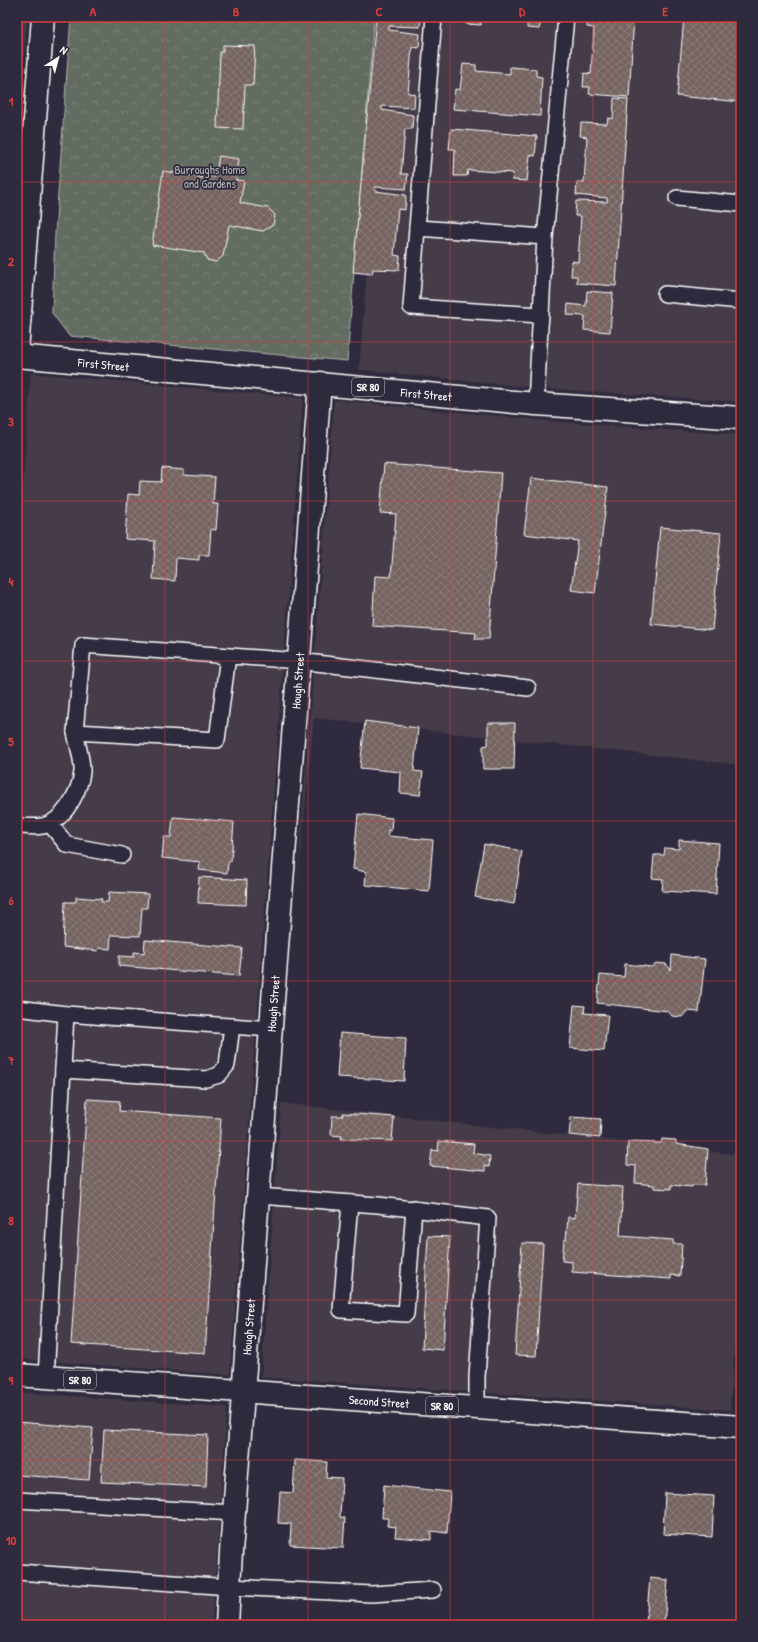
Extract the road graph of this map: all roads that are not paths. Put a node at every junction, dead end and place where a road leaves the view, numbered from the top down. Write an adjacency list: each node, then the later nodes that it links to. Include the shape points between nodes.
1 (44, 17): 11 (main road)
2 (434, 17): 6 (lane)
3 (566, 17): 7 (lane)
4 (677, 198): 5 (lane)
5 (741, 204)
6 (417, 228): 7 (lane); 10 (lane, via 411,307)
7 (544, 238): 10 (lane)
8 (665, 294): 9 (lane)
9 (741, 301)
10 (541, 315): 14 (lane)
11 (17, 351)
12 (17, 356): 13 (main road, First Street / SR 80)
13 (320, 383): 14 (main road, First Street / SR 80); 17 (main road, Hough Street)
14 (536, 404): 15 (main road, First Street / SR 80)
15 (741, 418)
16 (228, 656): 17 (lane); 19 (lane, via 217,740); 19 (lane, via 83,645)
17 (299, 661): 18 (lane); 26 (main road, Hough Street)
18 (528, 688)
19 (75, 732): 20 (lane, via 82,771 76,792 61,815)
20 (50, 824): 21 (lane); 22 (lane, via 67,845)
21 (17, 826)
22 (122, 855)
23 (17, 1008): 24 (lane)
24 (66, 1014): 25 (lane); 27 (lane)
25 (232, 1026): 26 (lane); 27 (lane, via 227,1065 219,1075 206,1079)
26 (271, 1029): 28 (main road, Hough Street)
27 (63, 1070): 32 (lane)
28 (259, 1196): 29 (lane); 33 (main road, Hough Street)
29 (350, 1203): 30 (lane); 30 (lane, via 342,1310 406,1314)
30 (414, 1208): 34 (lane, via 488,1218)
31 (17, 1375): 32 (main road, Second Street / SR 80)
32 (46, 1378): 33 (main road, Second Street / SR 80)
33 (244, 1392): 34 (main road, Second Street / SR 80); 37 (main road, Hough Street)
34 (477, 1409): 35 (main road, Second Street / SR 80)
35 (741, 1427)
36 (17, 1500): 37 (lane)
37 (234, 1513): 39 (main road, Hough Street)
38 (17, 1572): 39 (lane)
39 (230, 1588): 40 (lane, via 372,1594); 41 (main road, Hough Street)
40 (433, 1590)
41 (227, 1625)

